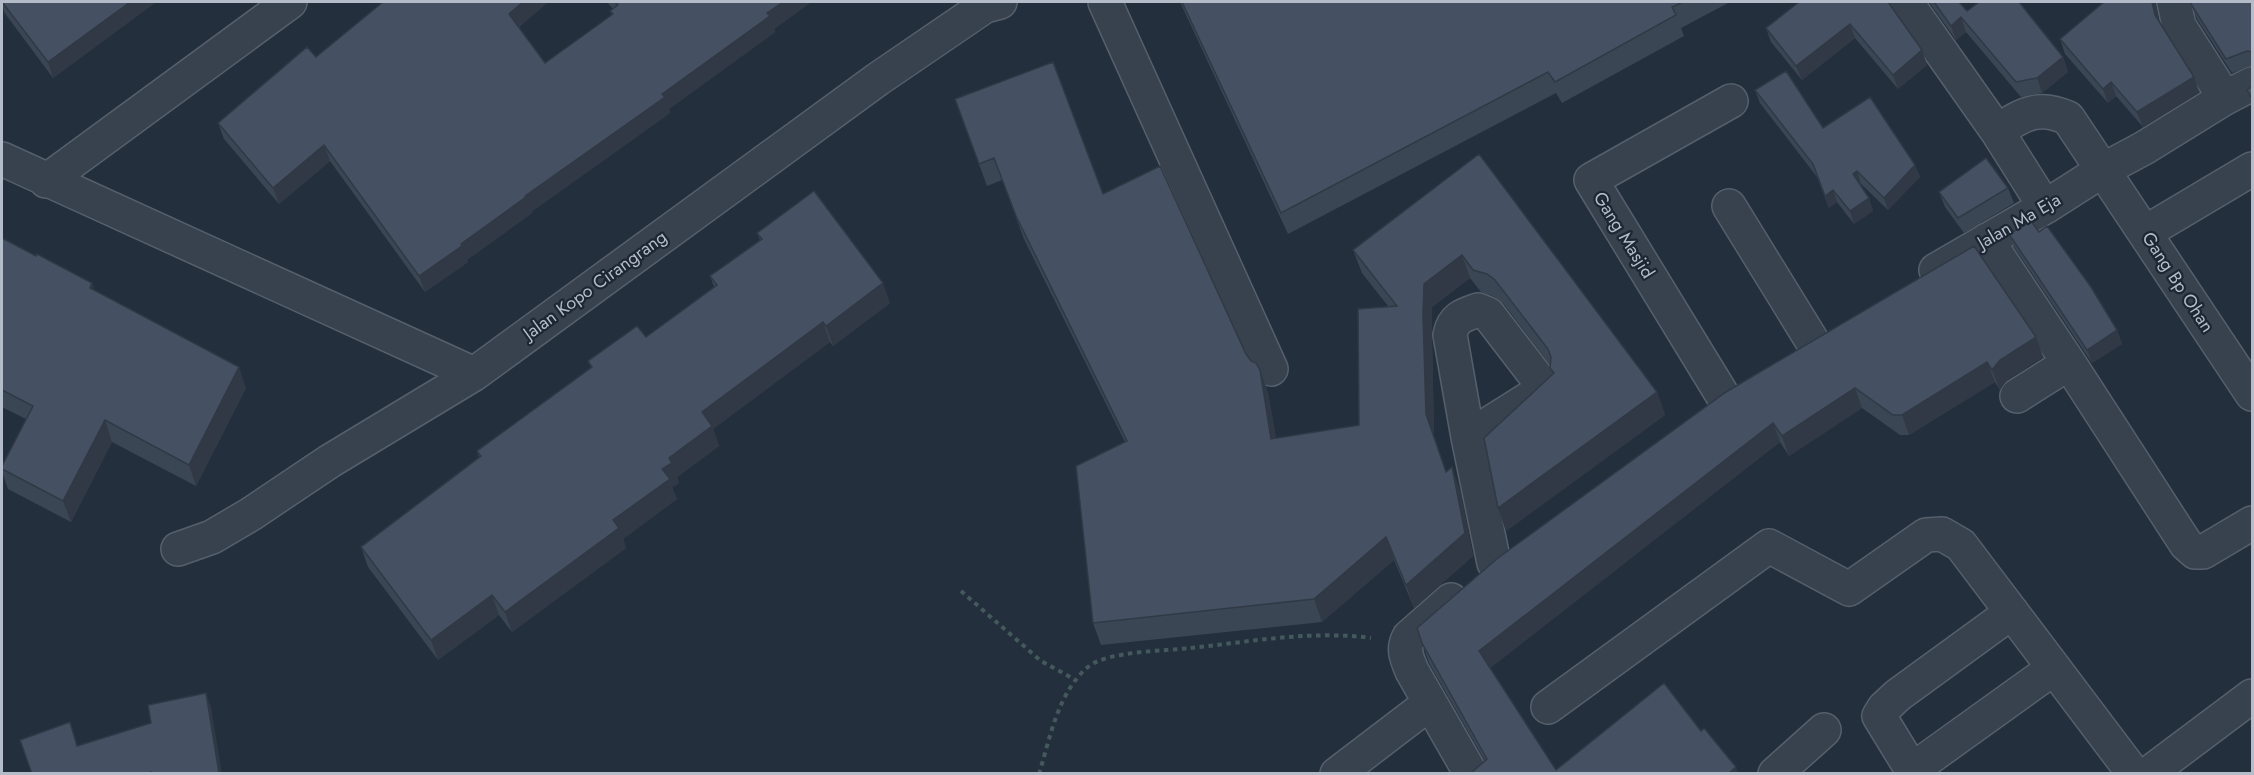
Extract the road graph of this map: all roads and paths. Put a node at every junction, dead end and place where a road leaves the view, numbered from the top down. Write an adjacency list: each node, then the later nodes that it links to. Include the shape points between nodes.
1 (290, 2): 12 (street)
2 (1000, 2): 21 (street, Jalan Kopo Cirangrang, via 985,6 878,79)
3 (1105, 2): 20 (street)
4 (1906, 2): 8 (street)
5 (2174, 2): 6 (street, via 2178,26)
6 (2239, 91): 11 (street, Jalan Ma Eja)
7 (1731, 101): 24 (street, Gang Masjid, via 1591,180)
8 (1997, 131): 11 (street, Gang Bp Ohan, via 2029,112 2054,111 2068,118); 14 (street)
9 (2, 159): 12 (street)
10 (2253, 169): 15 (street)
11 (2103, 170): 14 (street, Jalan Ma Eja); 15 (street, Gang Bp Ohan)
12 (46, 181): 21 (street)
13 (1728, 206): 18 (street, via 1801,350)
14 (2045, 207): 16 (street, Jalan Ma Eja)
15 (2146, 232): 23 (street, Gang Bp Ohan)
16 (1987, 240): 17 (street, Jalan Ma Eja); 19 (street)
17 (1912, 285)
18 (1843, 326)
19 (2069, 363): 25 (street); 28 (street, via 2186,544 2195,552 2203,552)
20 (1271, 369)
21 (474, 374): 30 (street, Jalan Kopo Cirangrang, via 251,514 212,537)
22 (1752, 378): 24 (street)
23 (2253, 394)
24 (1723, 396): 26 (street)
25 (2017, 396)
26 (1697, 415)
27 (1468, 437): 31 (street)
28 (2253, 523)
29 (1522, 542): 31 (street)
30 (178, 549)
31 (1494, 562): 34 (street)
32 (961, 591): 36 (path, via 1041,661)
33 (2012, 612): 35 (street); 39 (street, via 1961,545 1942,534 1926,535 1849,589 1769,546); 41 (street, via 1884,708 1879,716)
34 (1407, 641): 36 (path, via 1332,636 1130,654 1090,665); 38 (street, via 1406,657)
35 (2054, 668): 41 (street); 46 (street)
36 (1074, 679): 42 (path, via 1057,716)
37 (2253, 696): 47 (street)
38 (1430, 703): 43 (street); 44 (street)
39 (1548, 707)
40 (1824, 730): 45 (street)
41 (1910, 772)
42 (1040, 774)
43 (1337, 774)
44 (1471, 774)
45 (1775, 774)
46 (2134, 774)
47 (2148, 774)

